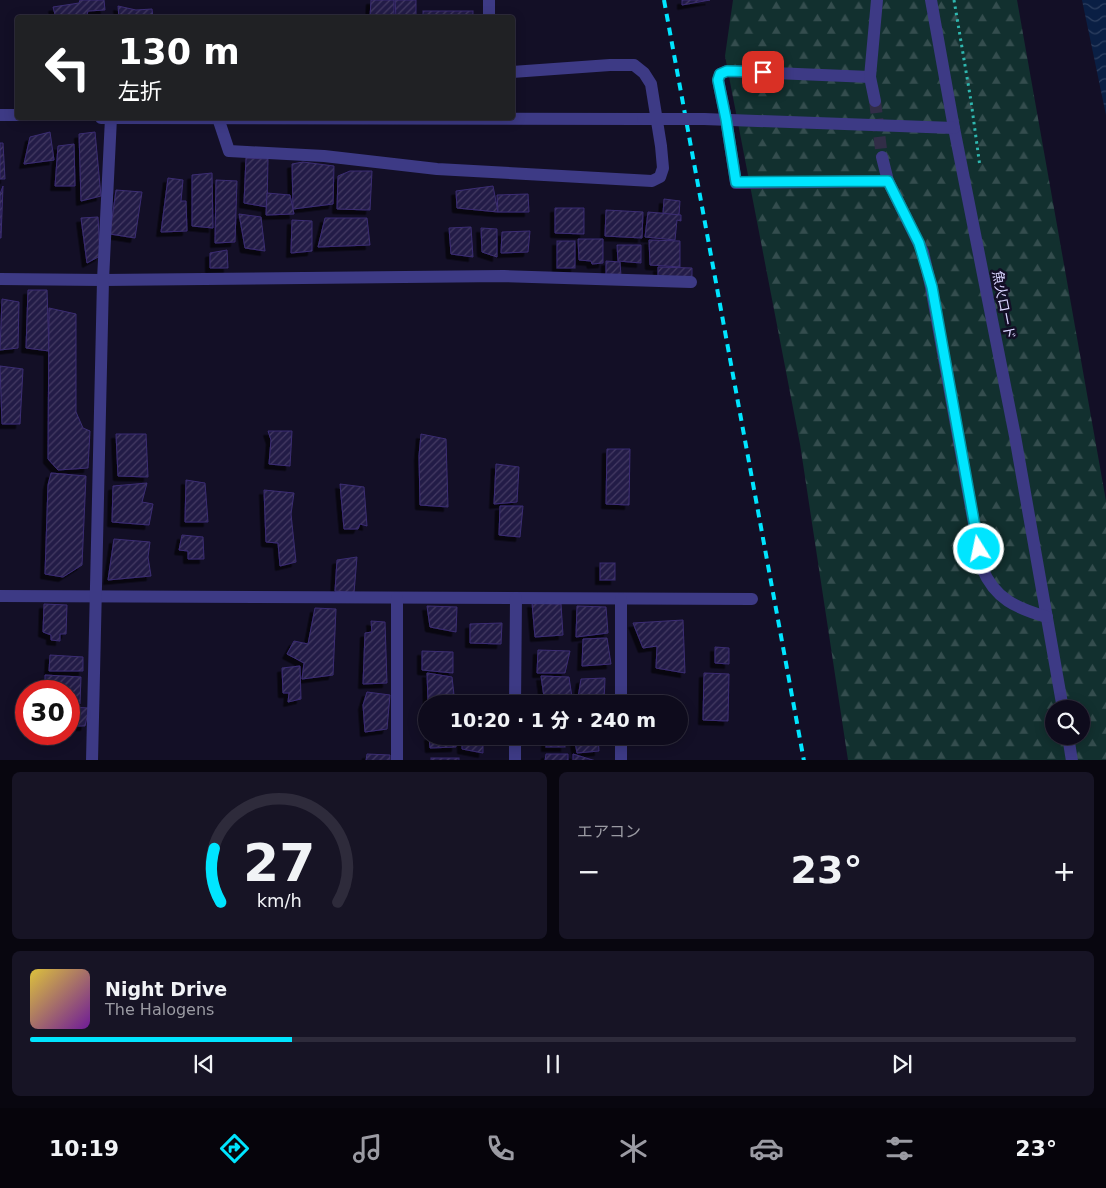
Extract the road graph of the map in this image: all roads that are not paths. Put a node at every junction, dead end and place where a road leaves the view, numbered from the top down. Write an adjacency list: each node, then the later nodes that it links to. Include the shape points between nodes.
1 (489, 0): 4 (street)
2 (877, 0): 6 (street)
3 (931, 0): 14 (street, 魚火ロード)
4 (489, 15)
5 (515, 72): 13 (street, via 634,65 644,72 651,84 661,146 663,168 660,177 652,181 437,169 324,156 229,152)
6 (870, 76): 7 (street); 11 (street, via 727,71 720,74 718,80)
7 (875, 101)
8 (0, 115): 9 (street)
9 (15, 115)
10 (515, 119): 11 (street, bridge)
11 (726, 119): 14 (street); 16 (street, via 736,182)
12 (111, 120): 18 (street)
13 (219, 120)
14 (954, 128): 26 (street, 魚火ロード)
15 (882, 157): 16 (street)
16 (888, 181): 26 (street, via 919,243 932,287 982,568 987,581 1003,598 1023,610)
17 (0, 279): 18 (street)
18 (103, 280): 19 (street, via 504,276); 21 (street)
19 (691, 282)
20 (0, 596): 21 (street)
21 (95, 597): 22 (street); 33 (street)
22 (397, 598): 23 (street); 34 (street)
23 (516, 598): 24 (street); 27 (street)
24 (621, 599): 25 (street); 28 (street)
25 (752, 599)
26 (1047, 617): 29 (street, 魚火ロード)
27 (515, 695)
28 (621, 695)
29 (1061, 700)
30 (515, 745): 35 (street)
31 (621, 745): 36 (street)
32 (1070, 745): 37 (street)
33 (92, 760)
34 (397, 760)
35 (515, 760)
36 (621, 760)
37 (1072, 760)

